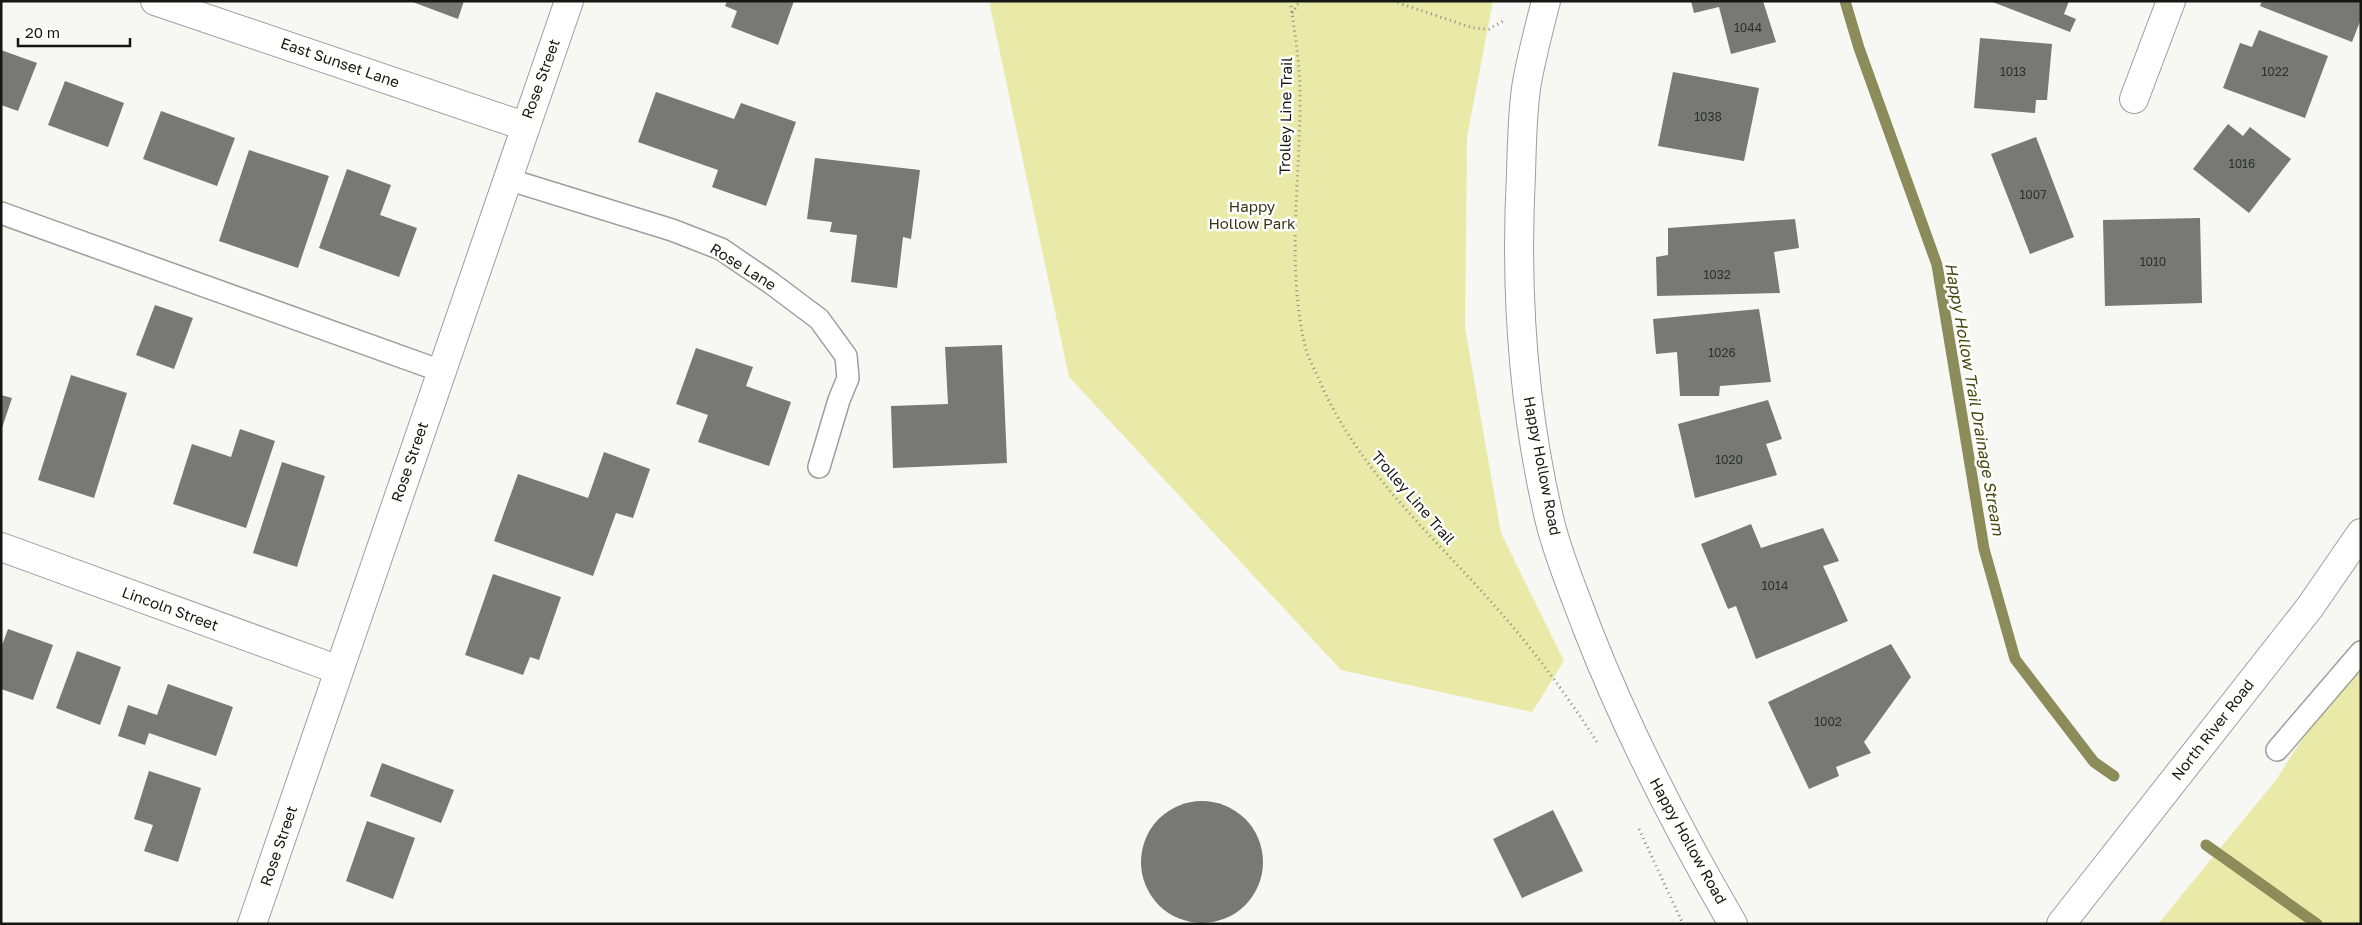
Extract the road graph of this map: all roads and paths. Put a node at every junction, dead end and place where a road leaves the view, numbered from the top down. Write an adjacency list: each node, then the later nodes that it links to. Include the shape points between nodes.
1 (155, 1): 11 (street, East Sunset Lane)
2 (568, 1): 11 (street, Rose Street)
3 (1290, 1): 8 (path, Trolley Line Trail)
4 (1300, 1): 8 (path)
5 (1393, 1): 9 (path, via 1472,28 1489,29 1504,23)
6 (1546, 1): 25 (street, Happy Hollow Road, via 1527,84 1518,230 1528,397 1549,514 1575,597 1608,683 1690,850)
7 (2171, 1): 10 (street)
8 (1292, 13): 20 (path, Trolley Line Trail, via 1298,46 1300,110 1294,227 1297,291 1305,348 1334,414 1372,472 1502,614 1576,709)
9 (1508, 16)
10 (2134, 99)
11 (524, 126): 12 (street, Rose Street)
12 (507, 178): 14 (street, Rose Street); 15 (lane, Rose Lane, via 672,230 721,249 818,320 846,356 848,378)
13 (1, 213): 14 (lane)
14 (441, 371): 19 (street, Rose Street)
15 (819, 467)
16 (2361, 533): 26 (street, North River Road, via 2310,607)
17 (1, 547): 19 (street, Lincoln Street)
18 (2361, 652): 21 (lane)
19 (339, 670): 23 (street, Rose Street)
20 (1599, 746)
21 (2277, 750)
22 (1636, 822): 24 (path)
23 (252, 924)
24 (1683, 924)
25 (1733, 924)
26 (2061, 924)

